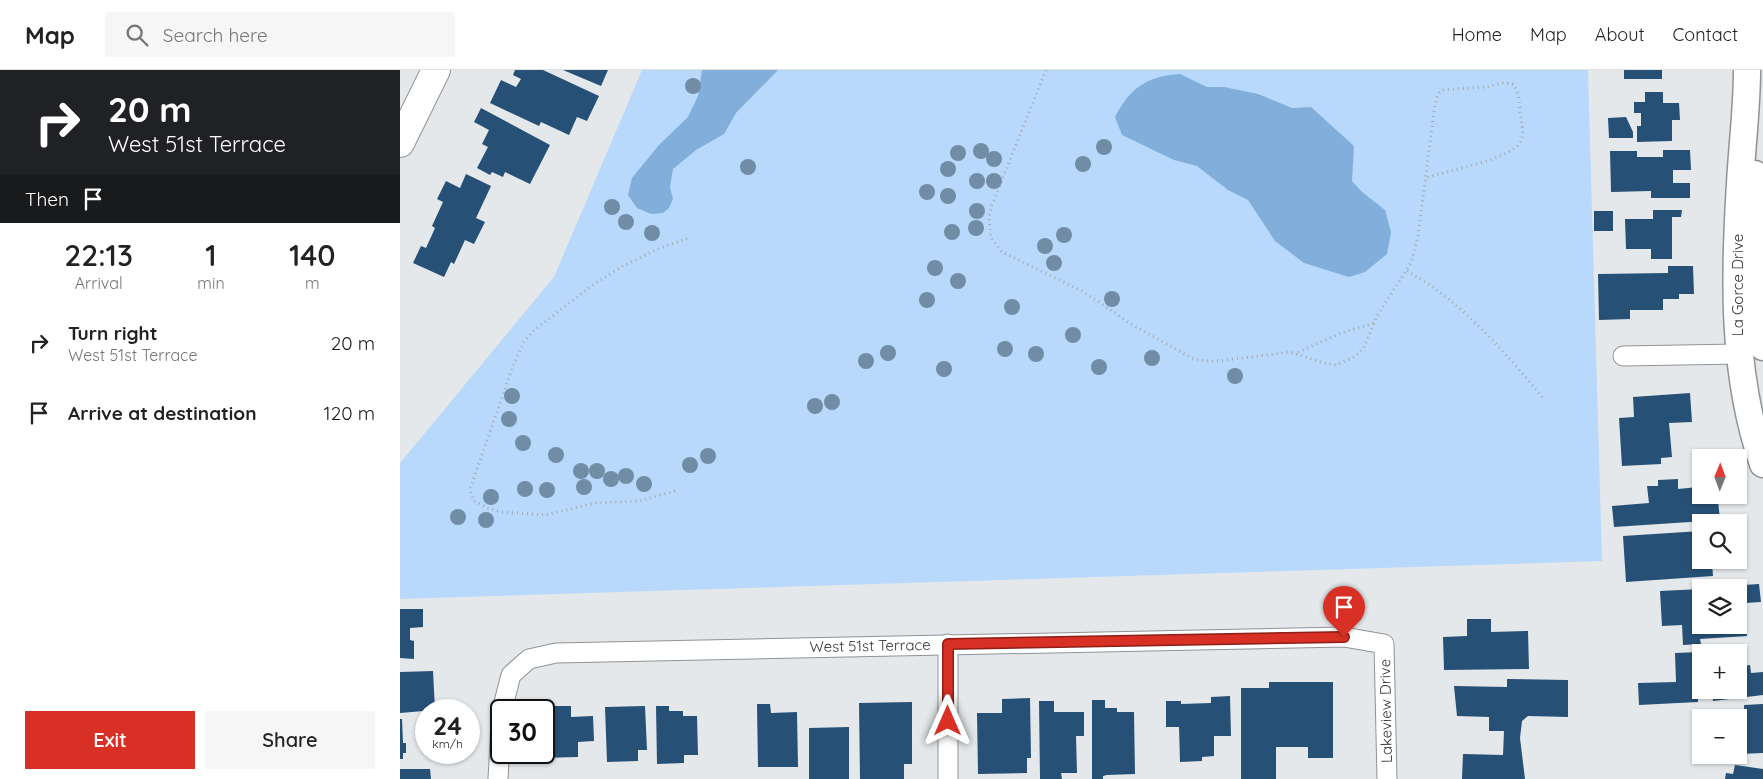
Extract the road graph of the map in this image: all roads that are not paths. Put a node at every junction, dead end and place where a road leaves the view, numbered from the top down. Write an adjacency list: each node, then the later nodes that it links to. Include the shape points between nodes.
1 (436, 70): 3 (main road)
2 (1747, 70): 4 (main road, La Gorce Drive, via 1737,250)
3 (400, 144)
4 (1751, 351): 5 (street); 6 (main road, La Gorce Drive, via 1743,384)
5 (1623, 356)
6 (1763, 464)
7 (948, 644): 8 (street, West 51st Terrace, via 1344,637); 9 (street, West 51st Terrace, via 556,652 529,659 511,675); 12 (street)
8 (1384, 644): 13 (street, Lakeview Drive)
9 (505, 699)
10 (499, 764): 11 (street)
11 (498, 779)
12 (948, 779)
13 (1387, 779)

